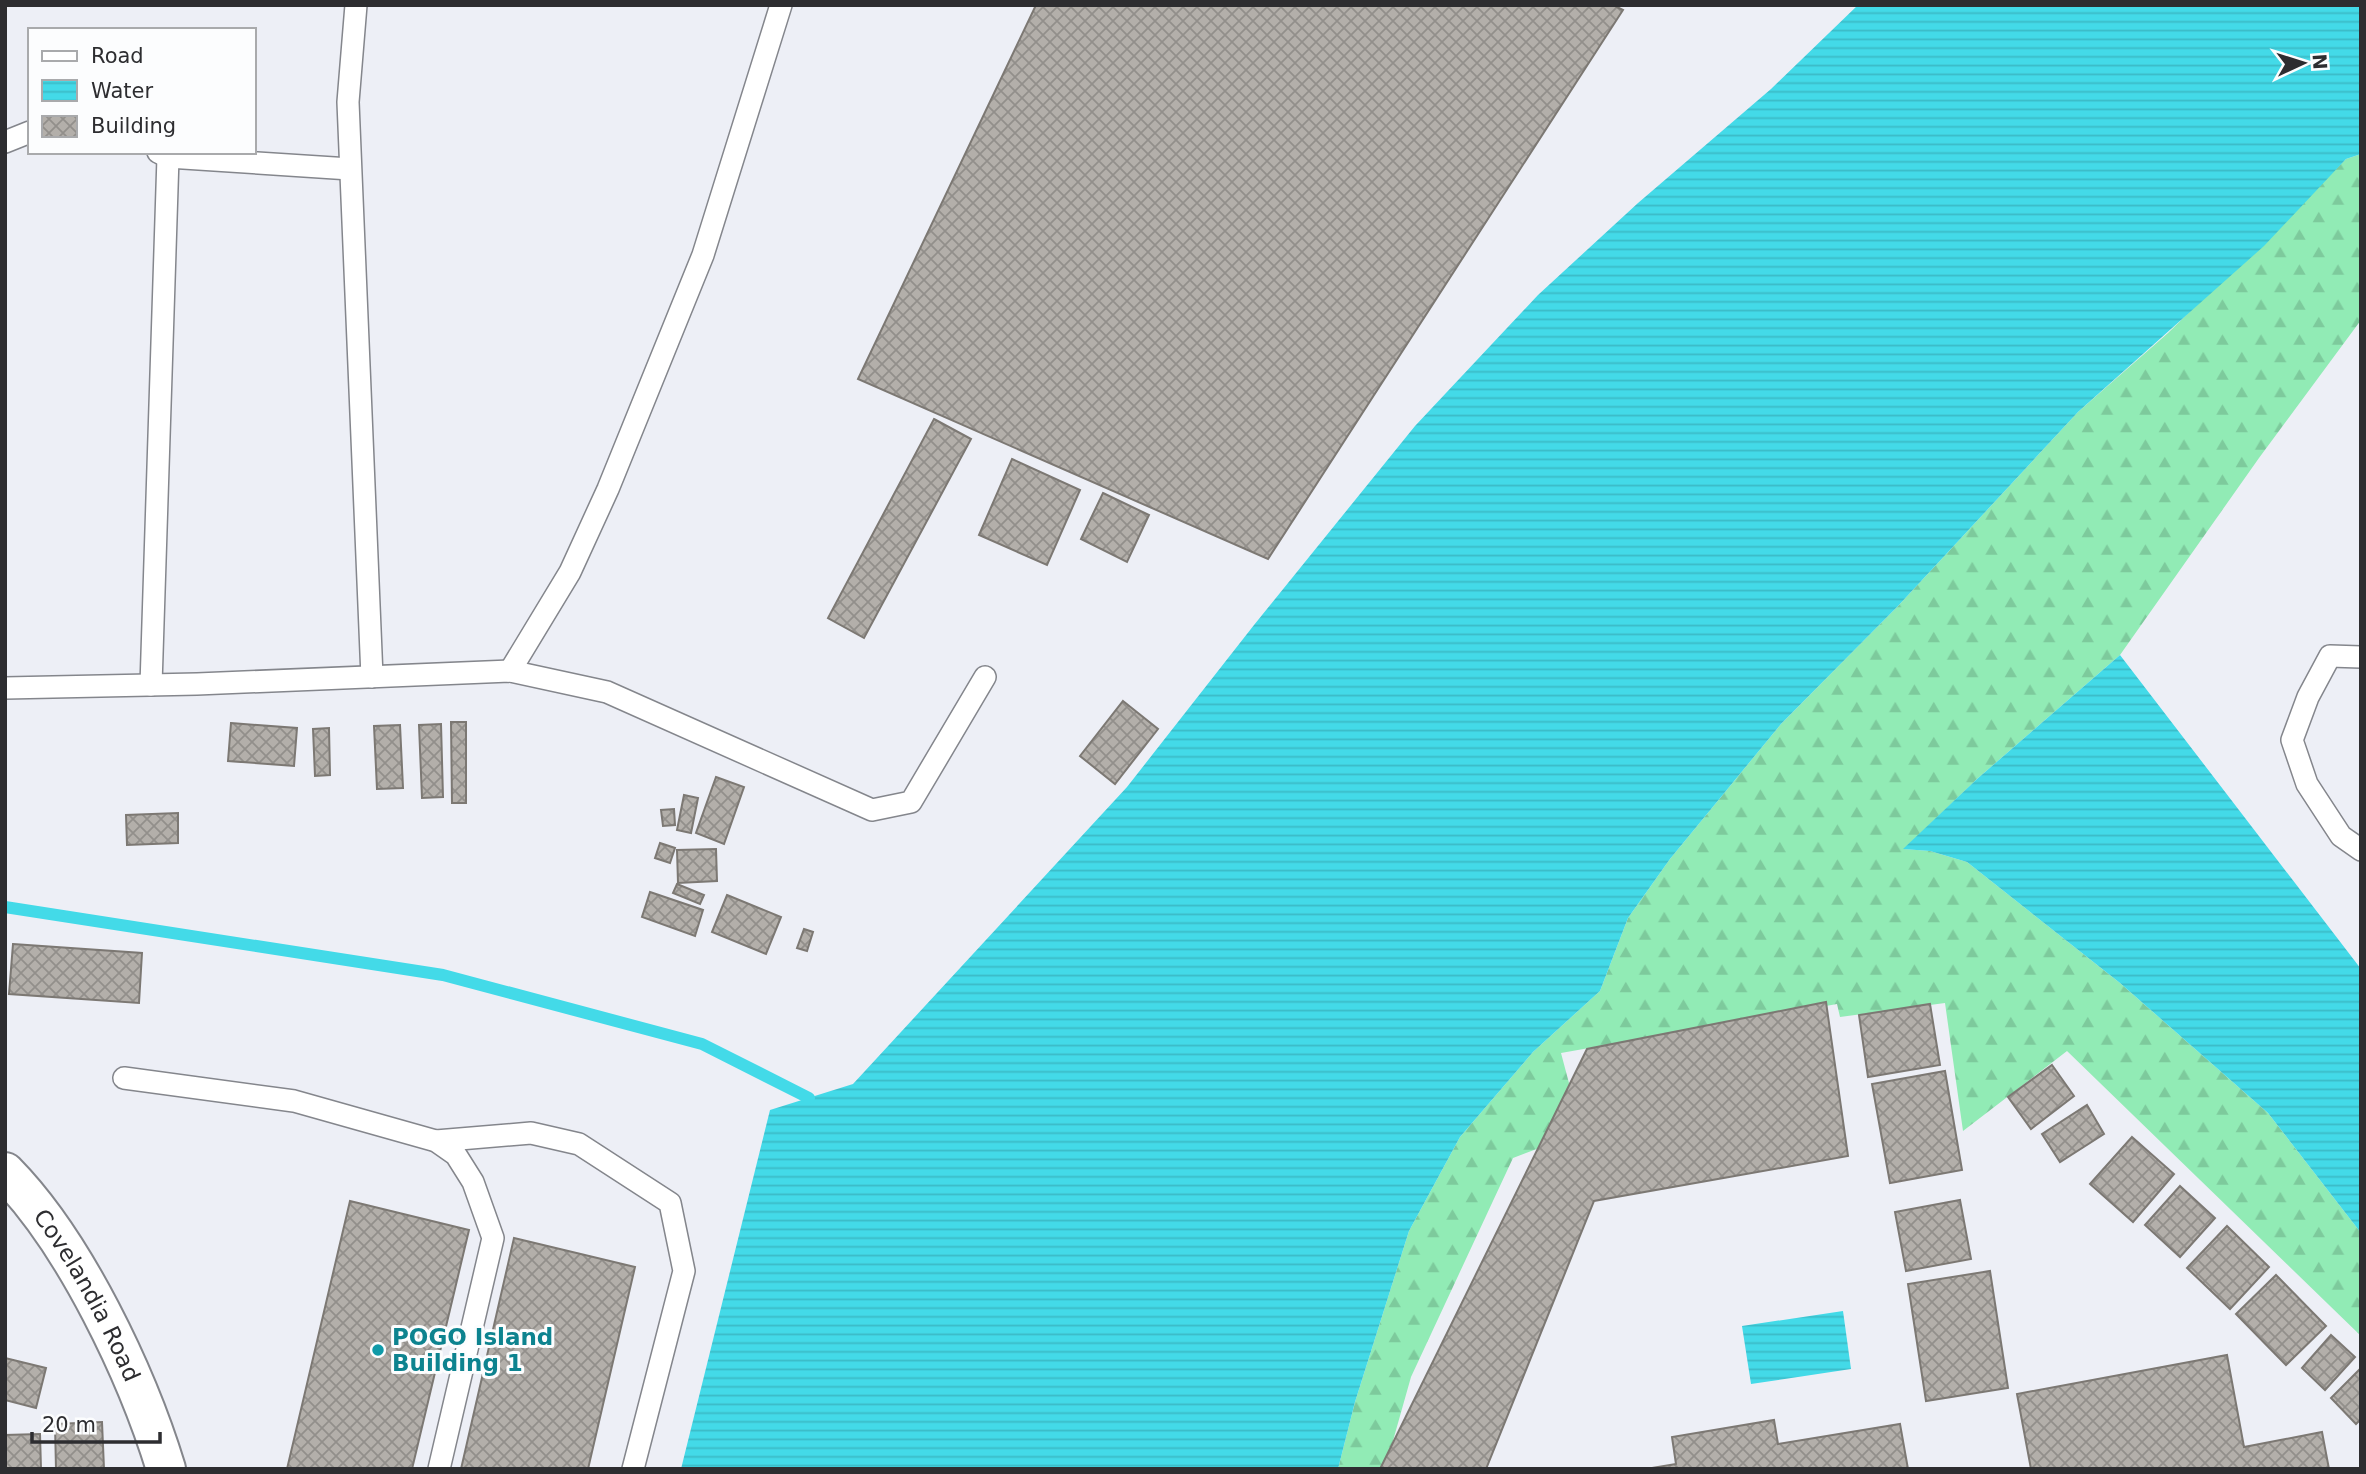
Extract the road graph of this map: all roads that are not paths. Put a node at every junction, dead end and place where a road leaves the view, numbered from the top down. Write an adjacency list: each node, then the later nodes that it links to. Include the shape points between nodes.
1 (356, 5): 6 (lane, via 348,102)
2 (781, 5): 8 (lane, via 703,255 633,428 570,572)
3 (28, 133): 4 (lane)
4 (5, 142)
5 (163, 155): 6 (lane); 11 (lane)
6 (350, 169): 9 (lane)
7 (2361, 657): 13 (lane, via 2330,656 2292,740 2307,784 2342,836)
8 (510, 671): 9 (lane); 10 (lane, via 607,692 872,810 911,802)
9 (372, 677): 11 (lane)
10 (985, 677)
11 (151, 685): 12 (lane)
12 (5, 688)
13 (2361, 850)
14 (124, 1077): 15 (lane, via 294,1101)
15 (436, 1141): 18 (lane, via 456,1156 472,1182 493,1238); 19 (lane, via 531,1133 579,1144 670,1203 684,1271)
16 (5, 1172): 17 (main road, Covelandia Road, via 71,1259 144,1406)
17 (166, 1469)
18 (439, 1469)
19 (633, 1469)

